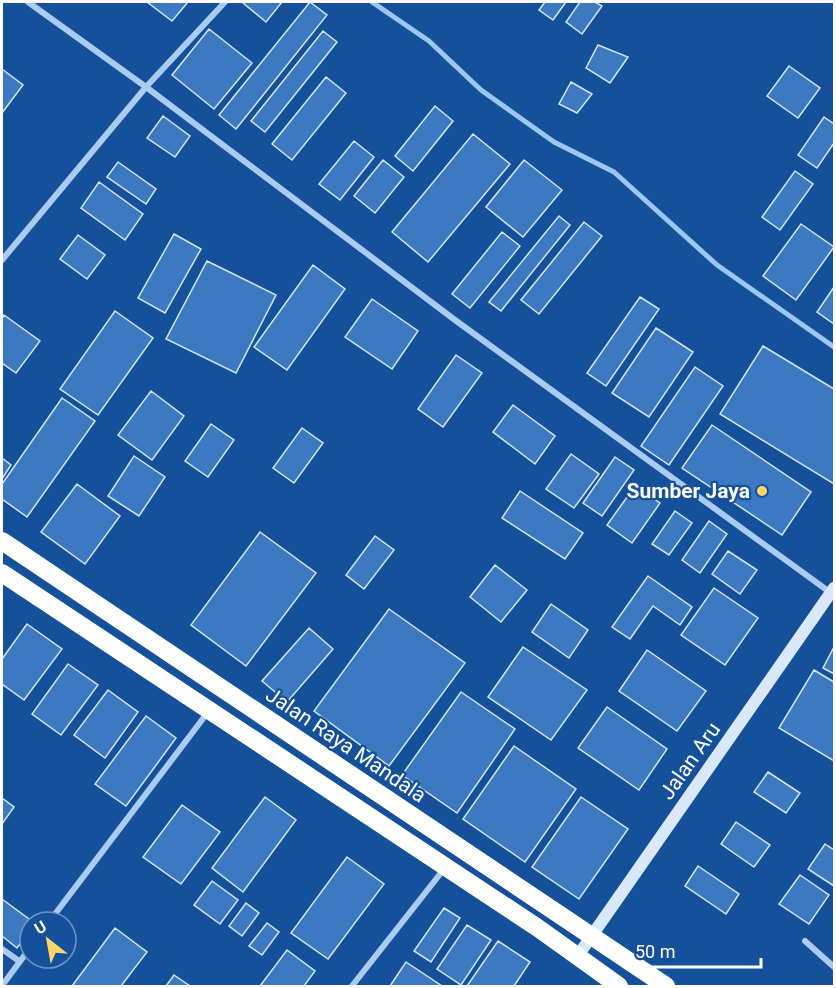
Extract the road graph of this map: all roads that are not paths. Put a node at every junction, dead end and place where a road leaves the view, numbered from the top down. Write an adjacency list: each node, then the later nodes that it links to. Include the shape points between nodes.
1 (28, 2): 3 (street)
2 (225, 2): 3 (street)
3 (146, 87): 4 (street); 7 (street, via 455,320)
4 (2, 260)
5 (2, 541): 11 (highway, Jalan Raya Mandala)
6 (2, 573): 8 (highway)
7 (833, 590): 11 (street, Jalan Aru)
8 (208, 711): 9 (highway); 10 (street)
9 (444, 868): 14 (highway); 19 (street)
10 (58, 910)
11 (591, 936): 14 (street, Jalan Aru); 21 (highway, Jalan Raya Mandala)
12 (805, 941): 16 (street)
13 (2, 949): 15 (street)
14 (577, 957): 20 (highway)
15 (18, 961)
16 (833, 964)
17 (18, 965): 18 (street)
18 (4, 983)
19 (352, 987)
20 (619, 987)
21 (666, 987)

